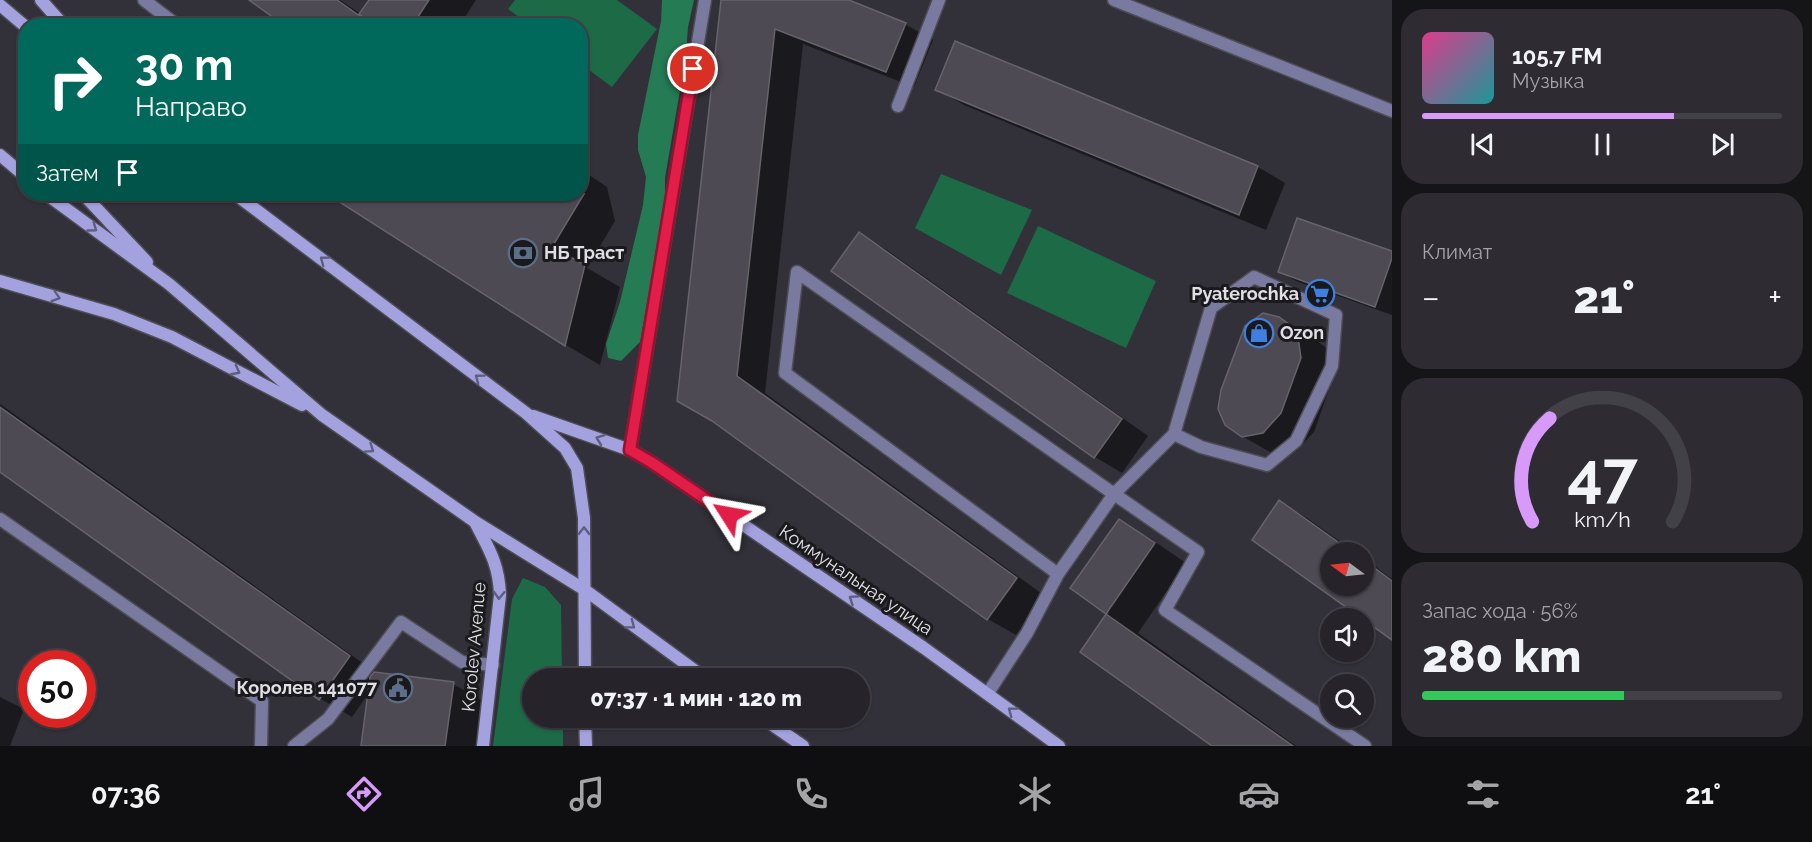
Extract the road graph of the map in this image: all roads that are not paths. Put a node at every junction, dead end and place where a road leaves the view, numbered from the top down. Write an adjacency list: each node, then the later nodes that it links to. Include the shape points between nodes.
1 (41, 0): 7 (main road)
2 (144, 0): 8 (street)
3 (705, 0): 22 (street)
4 (939, 0): 10 (street)
5 (1114, 0): 11 (street)
6 (0, 5): 9 (main road)
7 (57, 18)
8 (168, 18)
9 (18, 20)
10 (898, 106)
11 (1392, 111)
12 (0, 155): 13 (main road)
13 (18, 170)
14 (56, 201): 18 (main road, one-way to 18)
15 (90, 201): 18 (main road)
16 (244, 201): 19 (main road, one-way to 16)
17 (0, 281): 20 (main road, one-way to 20, via 114,314 172,337)
18 (169, 284): 20 (main road)
19 (526, 413): 22 (main road, Коммунальная улица, one-way to 19); 27 (main road, one-way to 19, via 584,518 577,468 565,448)
20 (322, 415): 25 (main road, one-way to 25)
21 (1174, 434): 21 (street, via 1201,447 1267,465 1296,441 1332,366 1336,315 1254,277 1211,308); 23 (street)
22 (630, 450): 31 (main road, Коммунальная улица, one-way to 22)
23 (1113, 494): 26 (street); 26 (street, via 797,272 785,373); 40 (street, via 1198,552 1165,610)
24 (0, 519): 34 (street, via 262,701)
25 (474, 521): 27 (main road); 28 (main road, Korolev Avenue, one-way to 28, via 499,576)
26 (1058, 574): 31 (street, via 1027,633)
27 (585, 590): 29 (main road); 30 (main road, one-way to 30)
28 (493, 665): 35 (street, via 462,662 401,622 328,719); 36 (main road, Korolev Avenue)
29 (585, 668)
30 (691, 668)
31 (988, 693): 39 (main road, Коммунальная улица, one-way to 31)
32 (585, 728): 37 (main road)
33 (777, 728): 38 (main road)
34 (261, 746)
35 (294, 746)
36 (483, 746)
37 (586, 746)
38 (803, 746)
39 (1059, 746)
40 (1365, 746)

